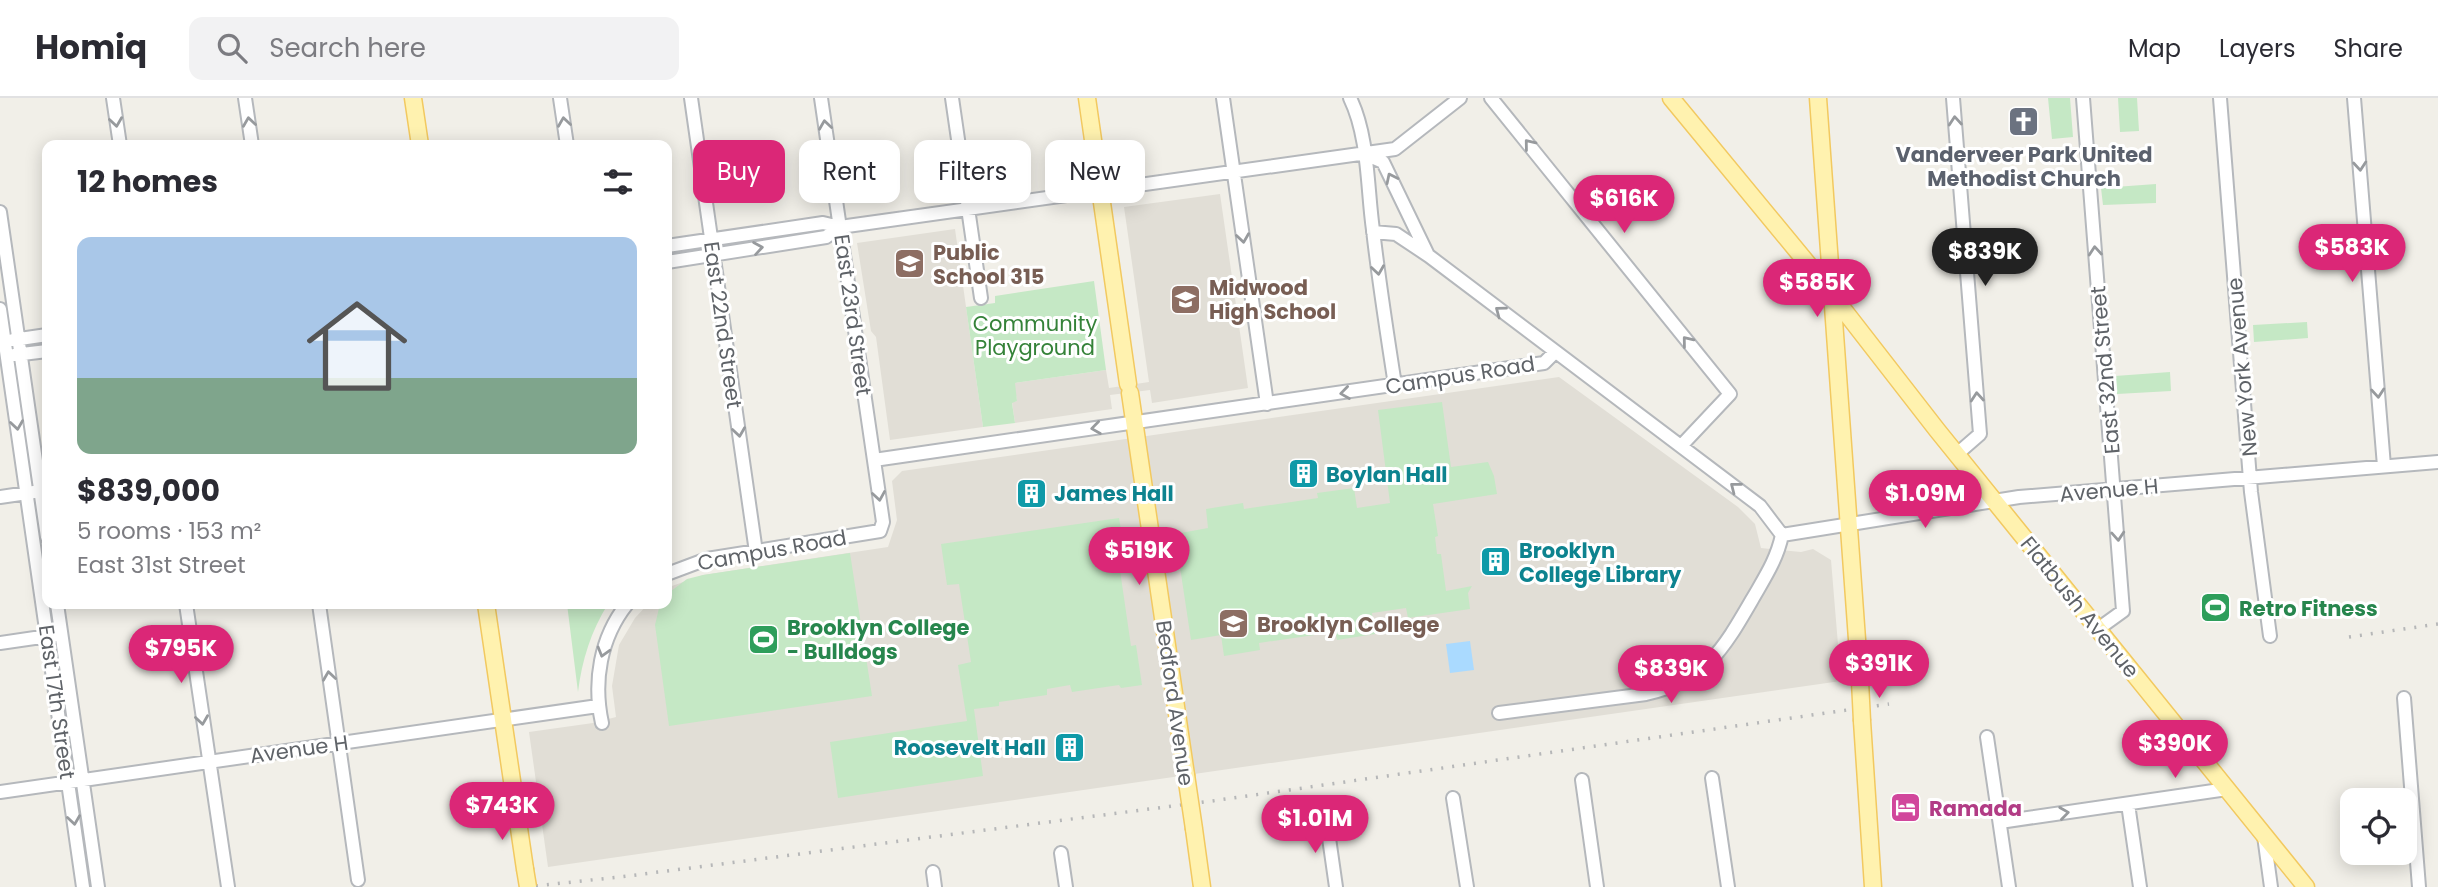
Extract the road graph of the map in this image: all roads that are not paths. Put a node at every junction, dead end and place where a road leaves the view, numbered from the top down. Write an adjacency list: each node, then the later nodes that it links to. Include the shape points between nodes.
1 (113, 98): 19 (street, one-way to 19)
2 (246, 98): 20 (street, one-way to 2)
3 (413, 98): 21 (main road)
4 (560, 98): 22 (street, one-way to 4)
5 (691, 98): 33 (street, East 22nd Street)
6 (821, 98): 31 (street, East 23rd Street, one-way to 6)
7 (952, 98): 29 (street)
8 (1087, 98): 23 (main road, Bedford Avenue)
9 (1223, 98): 25 (street)
10 (1350, 98): 24 (street)
11 (1460, 98): 24 (street, via 1395,149)
12 (1491, 98): 51 (street, one-way to 12, via 1730,394)
13 (1671, 98): 38 (main road, Flatbush Avenue)
14 (1818, 98): 38 (main road)
15 (1953, 98): 52 (street, one-way to 15, via 1980,434)
16 (2083, 98): 57 (street, East 32nd Street, one-way to 16)
17 (2220, 98): 56 (street, New York Avenue)
18 (2354, 98): 55 (street, one-way to 55)
19 (119, 140)
20 (251, 140)
21 (419, 140)
22 (566, 140)
23 (1093, 140)
24 (1364, 154): 25 (street); 32 (street); 36 (street, one-way to 24, via 1383,162)
25 (1233, 172): 26 (street); 49 (street, one-way to 49)
26 (1145, 185)
27 (1045, 198): 29 (street)
28 (1102, 203): 50 (main road, Bedford Avenue)
29 (968, 209): 31 (street); 39 (street)
30 (0, 212): 42 (street)
31 (840, 228): 33 (street, via 823,223); 35 (street, one-way to 31, via 826,237); 53 (street, East 23rd Street)
32 (1373, 232): 36 (street, via 1396,234); 48 (street, one-way to 48)
33 (711, 239): 34 (street); 35 (street, East 22nd Street)
34 (672, 245)
35 (713, 255): 37 (street); 66 (street, East 22nd Street, one-way to 66)
36 (1429, 256): 45 (street, one-way to 36)
37 (672, 261)
38 (1833, 296): 52 (main road, Flatbush Avenue); 63 (main road)
39 (981, 298)
40 (0, 309): 43 (street, East 17th Street)
41 (42, 336): 42 (street)
42 (19, 340): 43 (street); 46 (street)
43 (2, 342): 47 (street, East 17th Street)
44 (42, 352): 46 (street)
45 (1554, 353): 48 (street, Campus Road, via 1544,363); 51 (street, Campus Road)
46 (21, 354): 47 (street); 58 (street)
47 (3, 357): 59 (street, East 17th Street, one-way to 59)
48 (1395, 386): 49 (street, Campus Road, one-way to 49)
49 (1267, 404): 50 (street, Campus Road)
50 (1134, 423): 53 (street, Campus Road, one-way to 53); 108 (main road, Bedford Avenue, bridge)
51 (1681, 446): 65 (street, Campus Road, one-way to 51, via 1760,506)
52 (1957, 454): 62 (main road, Flatbush Avenue)
53 (874, 460): 64 (street, East 23rd Street, one-way to 64, via 883,522)
54 (2438, 462): 55 (street, Avenue H)
55 (2384, 466): 56 (street, Avenue H)
56 (2250, 477): 57 (street, Avenue H); 78 (street, New York Avenue)
57 (2115, 490): 62 (street, Avenue H); 75 (street, East 32nd Street, one-way to 75, via 2123,611)
58 (41, 491): 59 (street); 61 (street)
59 (26, 493): 60 (street); 68 (street, East 17th Street)
60 (0, 496)
61 (42, 499)
62 (1995, 502): 63 (street, Avenue H); 75 (main road, Flatbush Avenue)
63 (1849, 525): 65 (street, Avenue H); 113 (main road, bridge)
64 (880, 531): 66 (street, Campus Road)
65 (1782, 535): 82 (street, via 1769,572 1719,653 1678,685 1646,694)
66 (756, 552): 67 (street, Campus Road, via 707,559)
67 (672, 572)
68 (42, 602)
69 (43, 609): 77 (street, East 17th Street)
70 (58, 609): 76 (street, East 17th Street)
71 (187, 609): 87 (street, one-way to 87)
72 (320, 609): 86 (street, one-way to 72)
73 (487, 609): 83 (main road)
74 (624, 609): 81 (street, one-way to 81, via 604,648)
75 (2098, 629): 92 (main road, Flatbush Avenue)
76 (62, 635): 77 (street); 89 (street, East 17th Street)
77 (47, 636): 79 (street); 91 (street, East 17th Street)
78 (2270, 636)
79 (0, 643)
80 (2404, 698): 118 (street)
81 (598, 706): 83 (street, Avenue H); 84 (street)
82 (1499, 713)
83 (503, 720): 86 (street, Avenue H); 105 (main road, bridge)
84 (602, 723)
85 (1987, 737): 97 (street)
86 (339, 743): 87 (street, Avenue H); 101 (street)
87 (209, 762): 89 (street, Avenue H); 104 (street)
88 (1712, 778): 112 (street)
89 (83, 780): 91 (street, Avenue H); 103 (street, East 17th Street)
90 (1582, 780): 111 (street)
91 (68, 782): 93 (street, Avenue H); 102 (street, East 17th Street, one-way to 102)
92 (2227, 789): 95 (street); 98 (main road, Flatbush Avenue)
93 (0, 792)
94 (1453, 798): 110 (street)
95 (2128, 804): 97 (street, one-way to 95); 115 (street)
96 (1326, 817): 109 (street)
97 (2000, 822): 114 (street)
98 (2264, 835): 116 (street); 117 (main road, Flatbush Avenue)
99 (1061, 853): 107 (street)
100 (933, 872): 106 (street)
101 (358, 880)
102 (83, 887)
103 (98, 887)
104 (228, 887)
105 (528, 887)
106 (935, 887)
107 (1066, 887)
108 (1202, 887)
109 (1336, 887)
110 (1467, 887)
111 (1597, 887)
112 (1728, 887)
113 (1873, 887)
114 (2009, 887)
115 (2140, 887)
116 (2271, 887)
117 (2305, 887)
118 (2419, 887)

